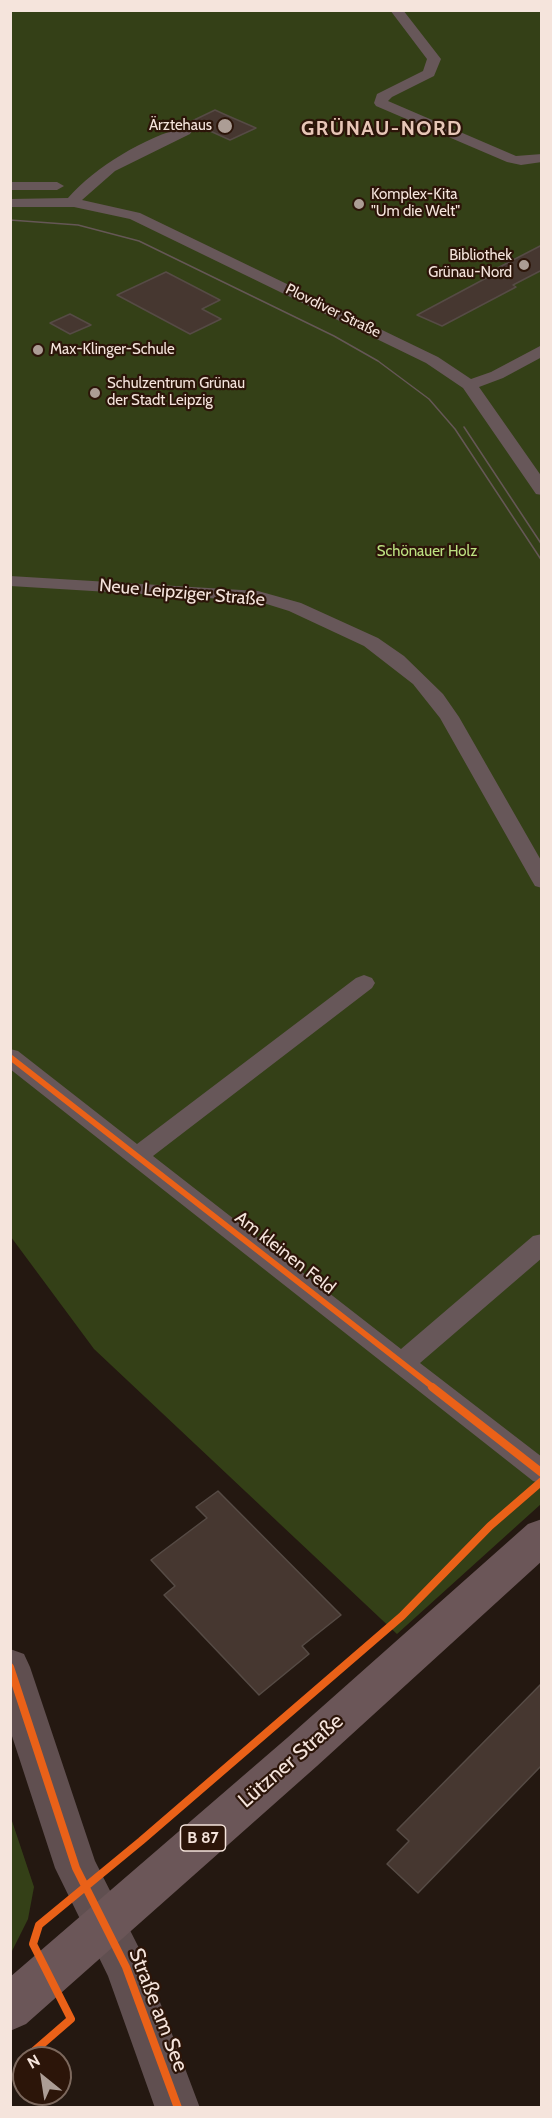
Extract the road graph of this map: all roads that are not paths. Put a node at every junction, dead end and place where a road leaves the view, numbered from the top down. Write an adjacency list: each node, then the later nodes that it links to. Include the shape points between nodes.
1 (396, 10): 3 (street, via 434,59 429,73 382,97 381,103 493,153 521,161)
2 (186, 131): 5 (street, via 124,158)
3 (542, 158)
4 (10, 186): 5 (street, Plovdiver Straße, via 69,186)
5 (78, 196): 6 (street, Plovdiver Straße); 8 (street, Plovdiver Straße, via 187,239 432,360)
6 (10, 203)
7 (542, 350): 8 (street, via 497,375)
8 (469, 385): 9 (street, Plovdiver Straße)
9 (542, 490)
10 (10, 581): 11 (street, Neue Leipziger Straße, via 258,597 295,607 371,642 397,660 436,698)
11 (542, 881)
12 (364, 983): 14 (street)
13 (10, 1057): 14 (street, Am kleinen Feld)
14 (136, 1157): 16 (street, Am kleinen Feld)
15 (542, 1243): 16 (street)
16 (402, 1363): 17 (street, Am kleinen Feld)
17 (542, 1473)
18 (542, 1536): 20 (main road, Lützner Straße / B 87)
19 (10, 1667): 20 (street, Straße am See, via 76,1868)
20 (106, 1925): 21 (main road, Lützner Straße / B 87); 22 (street, Straße am See, via 135,1990)
21 (10, 2008)
22 (178, 2108)

